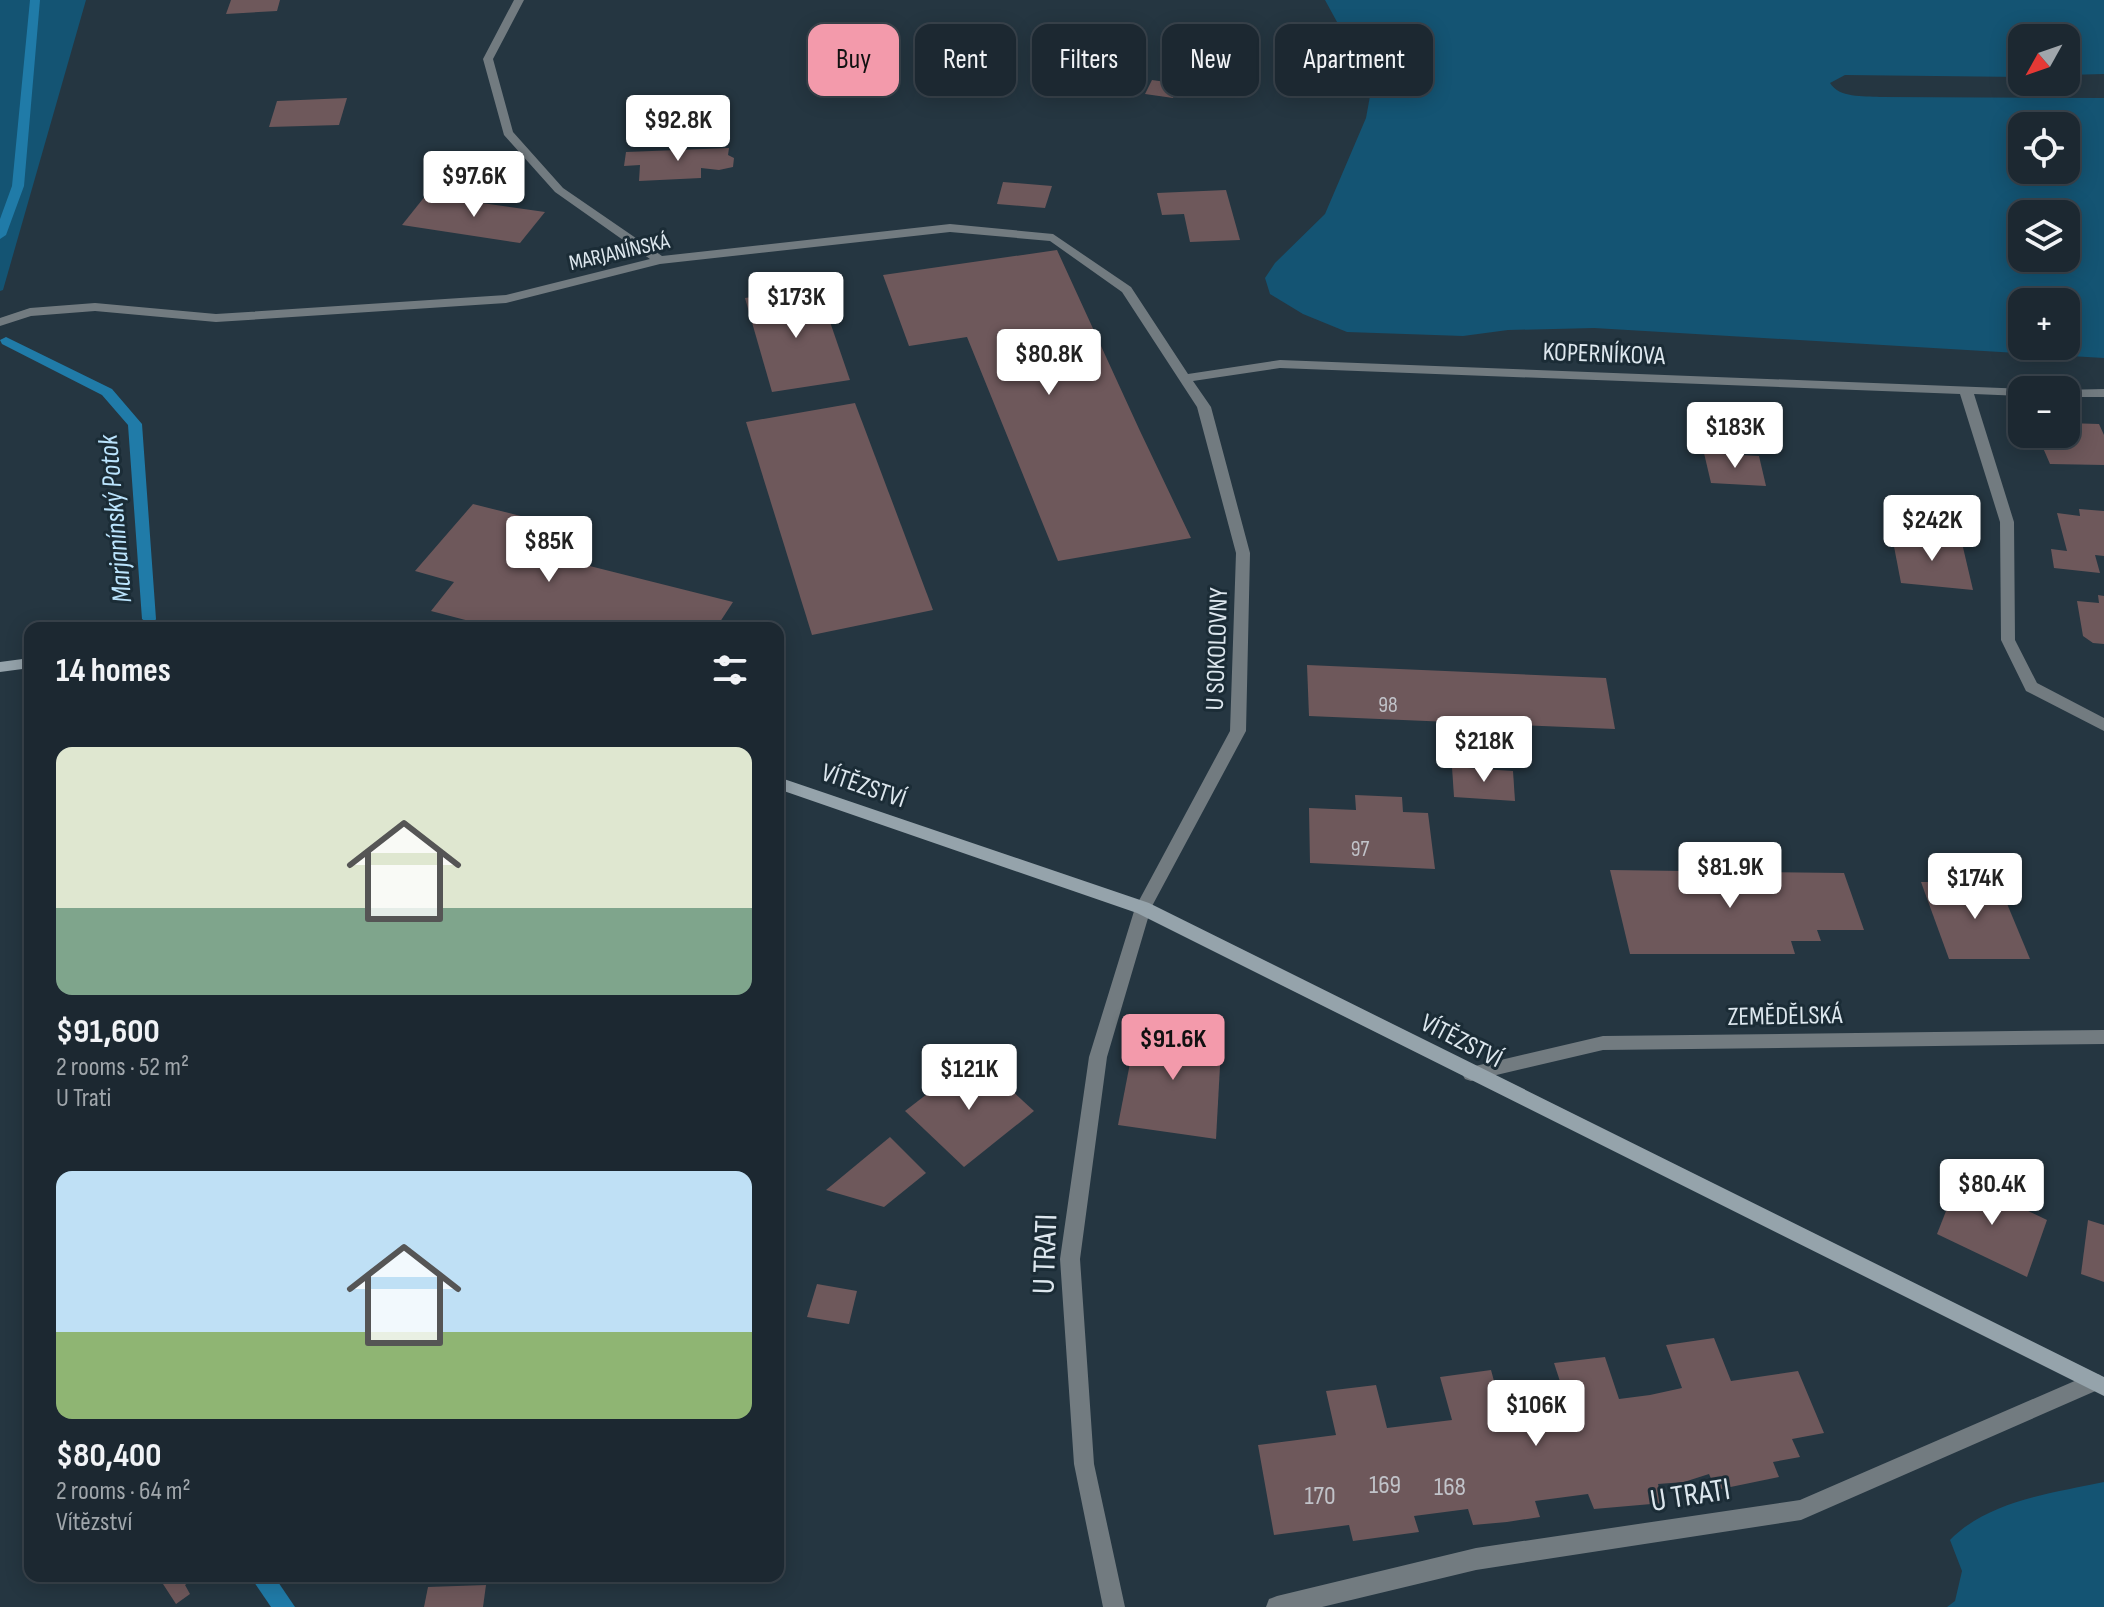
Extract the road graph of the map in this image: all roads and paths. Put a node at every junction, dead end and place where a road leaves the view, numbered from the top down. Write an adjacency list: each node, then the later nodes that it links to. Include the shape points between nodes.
1 (519, 0): 2 (street, via 488,59 508,133 559,190)
2 (660, 260): 3 (street, MARJANÍNSKÁ, via 506,299 216,318 95,307 30,312); 4 (street, MARJANÍNSKÁ, via 950,228 1053,238 1127,290)
3 (0, 322)
4 (1185, 378): 5 (street, KOPERNÍKOVA, via 1280,364); 13 (street, U SOKOLOVNY, via 1204,407 1243,553 1238,731)
5 (1966, 391): 6 (street, KOPERNÍKOVA); 11 (street, via 2007,522 2008,640 2031,687)
6 (2008, 392)
7 (2080, 393): 8 (street)
8 (2104, 393)
9 (24, 664): 10 (main road)
10 (0, 667)
11 (2104, 725)
12 (784, 785): 13 (main road, VÍTĚZSTVÍ)
13 (1143, 908): 15 (main road, VÍTĚZSTVÍ); 17 (street, U TRATI, via 1098,1057 1070,1259 1084,1464)
14 (2104, 1037): 15 (street, ZEMĚDĚLSKÁ, via 1603,1043)
15 (1471, 1074): 16 (main road, VÍTĚZSTVÍ)
16 (2098, 1385): 18 (street, U TRATI, via 1801,1510 1476,1559)
17 (1114, 1607)
18 (1277, 1607)

